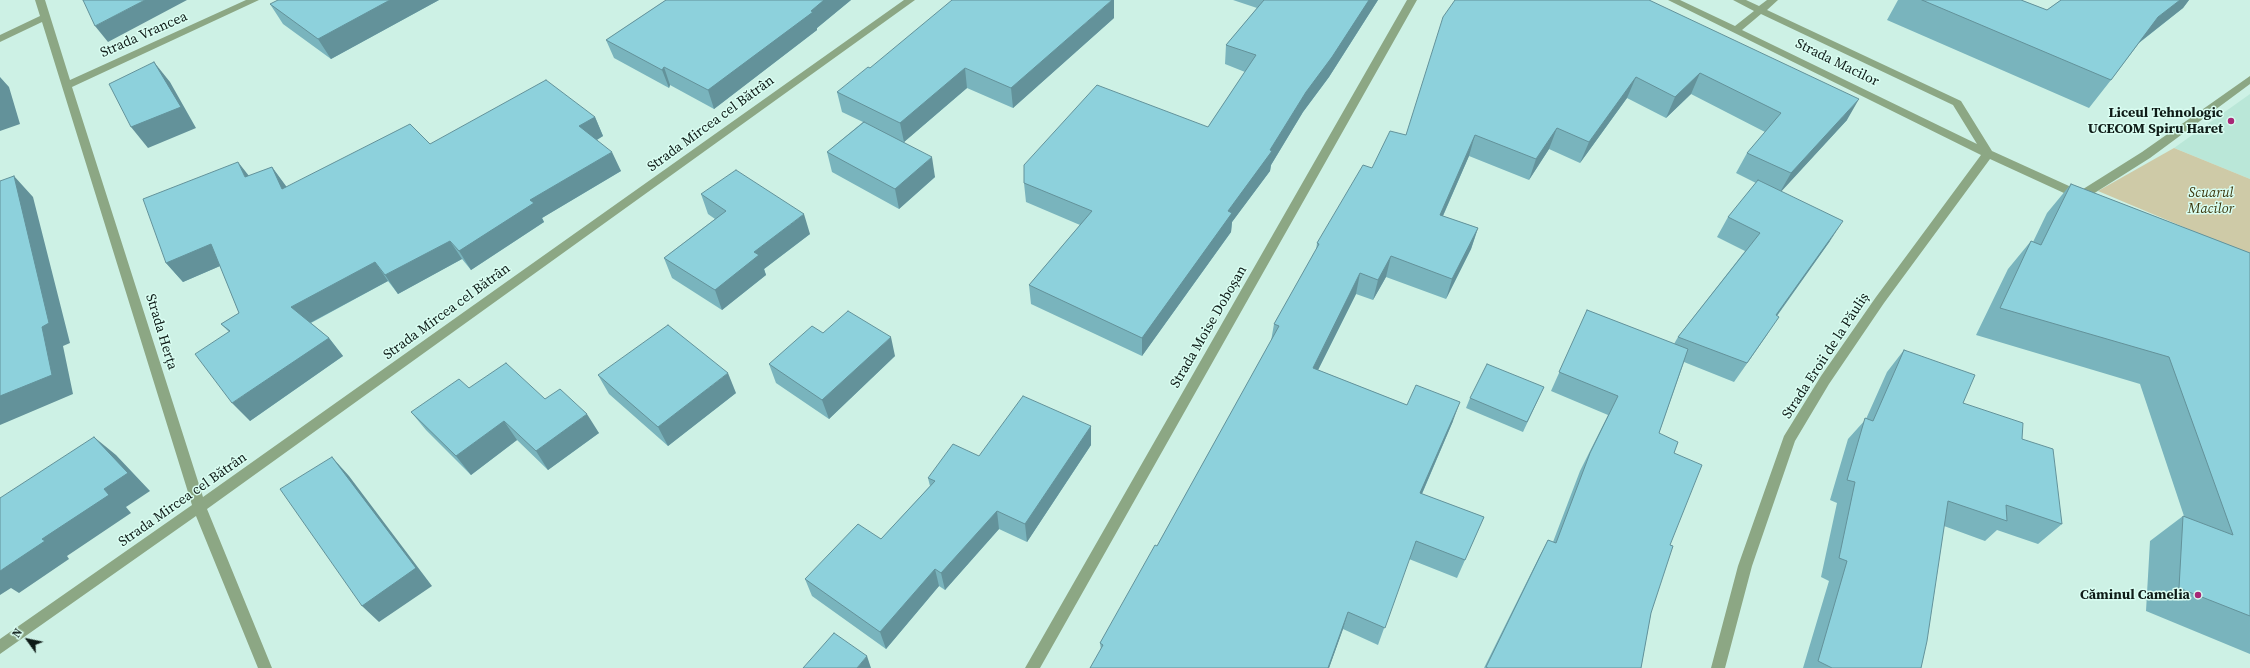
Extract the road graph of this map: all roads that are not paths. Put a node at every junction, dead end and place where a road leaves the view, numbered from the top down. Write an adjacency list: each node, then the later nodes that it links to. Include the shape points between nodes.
1 (40, 0): 9 (street, Strada Herța)
2 (254, 0): 13 (street, Strada Vrancea)
3 (910, 0): 17 (street, Strada Mircea cel Bătrân)
4 (1412, 0): 20 (street, Strada Moise Doboșan)
5 (1673, 0): 10 (street, Strada Macilor)
6 (1738, 0): 8 (street, Strada Macilor)
7 (1773, 0): 8 (street)
8 (1760, 10): 10 (street); 14 (street, Strada Macilor, via 1957,103)
9 (45, 17): 11 (street); 13 (street, Strada Herța)
10 (1736, 30): 14 (street, Strada Macilor)
11 (0, 39)
12 (2250, 79): 15 (street, via 2146,155)
13 (68, 85): 17 (street, Strada Herța)
14 (1988, 154): 15 (street, Strada Macilor); 21 (street, Strada Eroii de la Păuliș, via 1880,300 1825,380 1789,440 1745,566)
15 (2081, 196): 16 (street, Strada Macilor)
16 (2096, 202)
17 (199, 507): 18 (street, Strada Mircea cel Bătrân); 19 (street, Strada Herța)
18 (0, 647)
19 (265, 668)
20 (1032, 668)
21 (1718, 668)

